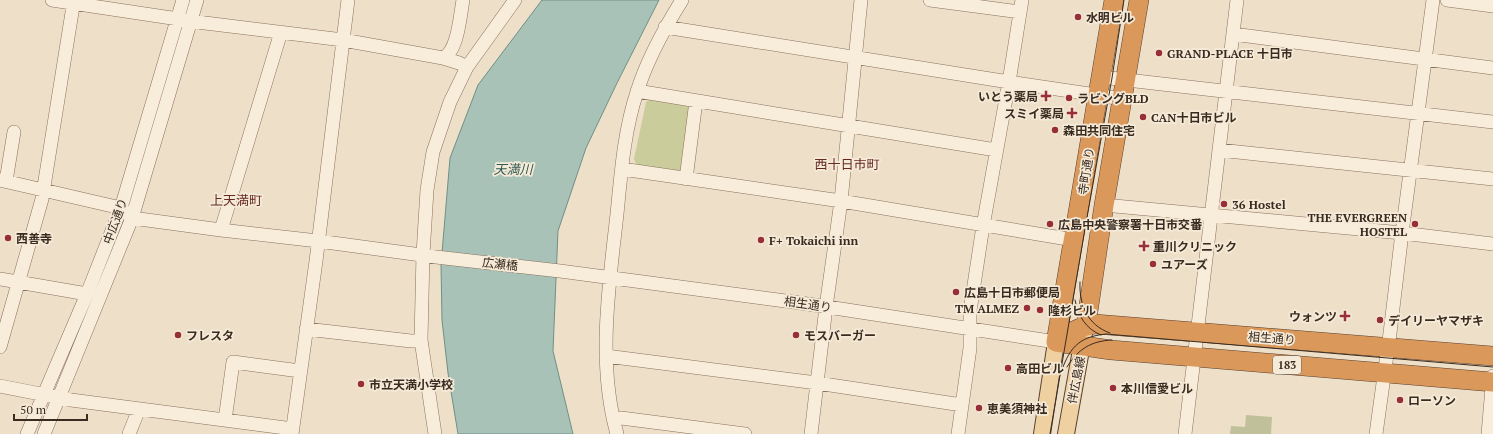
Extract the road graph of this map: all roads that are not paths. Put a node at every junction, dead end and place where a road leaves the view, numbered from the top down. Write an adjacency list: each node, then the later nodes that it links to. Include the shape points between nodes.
1 (52, 0): 15 (street)
2 (183, 0): 18 (street, 中広通り)
3 (196, 0): 18 (street)
4 (348, 0): 22 (street)
5 (463, 0): 23 (street)
6 (515, 0): 23 (street)
7 (682, 0): 19 (street)
8 (861, 0): 24 (street)
9 (930, 0): 16 (street)
10 (1114, 0): 28 (highway, 寺町通り)
11 (1139, 0): 29 (highway, 寺町通り)
12 (1237, 0): 21 (street)
13 (1433, 0): 26 (street)
14 (1446, 0): 17 (street)
15 (74, 2): 18 (street); 47 (street)
16 (1021, 6): 30 (street)
17 (1493, 6)
18 (184, 19): 20 (street); 50 (street, 中広通り); 52 (street)
19 (665, 27): 24 (street); 31 (street)
20 (281, 32): 22 (street); 54 (street)
21 (1233, 34): 26 (street); 32 (street)
22 (342, 40): 25 (street); 57 (street)
23 (464, 56): 25 (street); 25 (street, via 460,63); 59 (street, via 433,152 427,190)
24 (855, 57): 30 (street); 38 (street)
25 (443, 58)
26 (1425, 60): 27 (street); 36 (street)
27 (1493, 68)
28 (1101, 77): 29 (street); 33 (highway, 寺町通り)
29 (1126, 80): 32 (street); 34 (highway, 寺町通り)
30 (1009, 82): 33 (street); 40 (street)
31 (637, 91): 35 (street); 42 (street, via 628,124)
32 (1226, 92): 36 (street); 41 (street)
33 (1098, 95): 34 (street); 56 (highway, 寺町通り)
34 (1123, 99): 49 (highway, 寺町通り)
35 (696, 101): 38 (street); 44 (street)
36 (1419, 112): 37 (street); 43 (street)
37 (1493, 122)
38 (849, 126): 40 (street); 48 (street)
39 (14, 132): 46 (street)
40 (996, 150): 53 (street)
41 (1219, 150): 43 (street); 51 (street)
42 (622, 169): 44 (street); 61 (street)
43 (1410, 170): 45 (street); 55 (street)
44 (686, 179): 48 (street)
45 (1493, 179)
46 (3, 180): 47 (street)
47 (44, 190): 50 (street); 63 (street)
48 (841, 201): 53 (street); 65 (street)
49 (1104, 205): 51 (street); 66 (highway, 寺町通り)
50 (121, 208): 52 (street); 64 (street, 中広通り)
51 (1212, 216): 55 (street); 69 (street)
52 (132, 218): 54 (street, 広瀬橋); 84 (street)
53 (983, 226): 56 (street); 68 (street, via 970,311)
54 (221, 230): 57 (street, 広瀬橋)
55 (1402, 234): 58 (street); 74 (street)
56 (1074, 240): 71 (highway, 寺町通り)
57 (318, 241): 59 (street, 広瀬橋); 67 (street)
58 (1493, 244)
59 (423, 254): 60 (street, 広瀬橋); 70 (street)
60 (560, 270): 61 (street, 相生通り)
61 (611, 278): 65 (street, 相生通り); 75 (street)
62 (0, 279): 63 (street)
63 (18, 282): 64 (street); 73 (street)
64 (87, 294): 83 (street, 中広通り)
65 (826, 307): 68 (street, 相生通り); 81 (street)
66 (1086, 325): 69 (highway, 相生通り / 183); 71 (highway, 相生通り / 183); 72 (main road, 伴広島線)
67 (306, 329): 70 (street); 78 (street)
68 (970, 330): 71 (street, 相生通り); 85 (street)
69 (1198, 332): 74 (highway, 相生通り / 183); 77 (street)
70 (421, 340): 93 (street)
71 (1056, 342): 72 (highway, 相生通り / 183); 98 (main road, 伴広島線)
72 (1082, 346): 77 (highway, 相生通り / 183); 99 (main road, 伴広島線)
73 (0, 347)
74 (1388, 347): 76 (highway, 相生通り / 183); 79 (street)
75 (606, 356): 81 (street); 87 (street)
76 (1493, 356)
77 (1194, 357): 79 (highway, 相生通り / 183); 100 (street)
78 (300, 371): 88 (street, via 233,362); 89 (street)
79 (1385, 373): 80 (highway, 相生通り / 183); 101 (street)
80 (1493, 380): 102 (street)
81 (817, 383): 85 (street); 96 (street)
82 (0, 386): 83 (street)
83 (44, 394): 84 (street); 90 (street, 中広通り)
84 (59, 397): 86 (street); 91 (street)
85 (962, 405): 97 (street)
86 (139, 409): 88 (street); 92 (street)
87 (613, 419): 94 (street); 95 (street)
88 (225, 420): 89 (street)
89 (292, 432)
90 (27, 434)
91 (44, 434)
92 (129, 434)
93 (435, 434)
94 (617, 434)
95 (746, 434)
96 (811, 434)
97 (958, 434)
98 (1042, 434)
99 (1066, 434)
100 (1185, 434)
101 (1376, 434)
102 (1488, 434)

